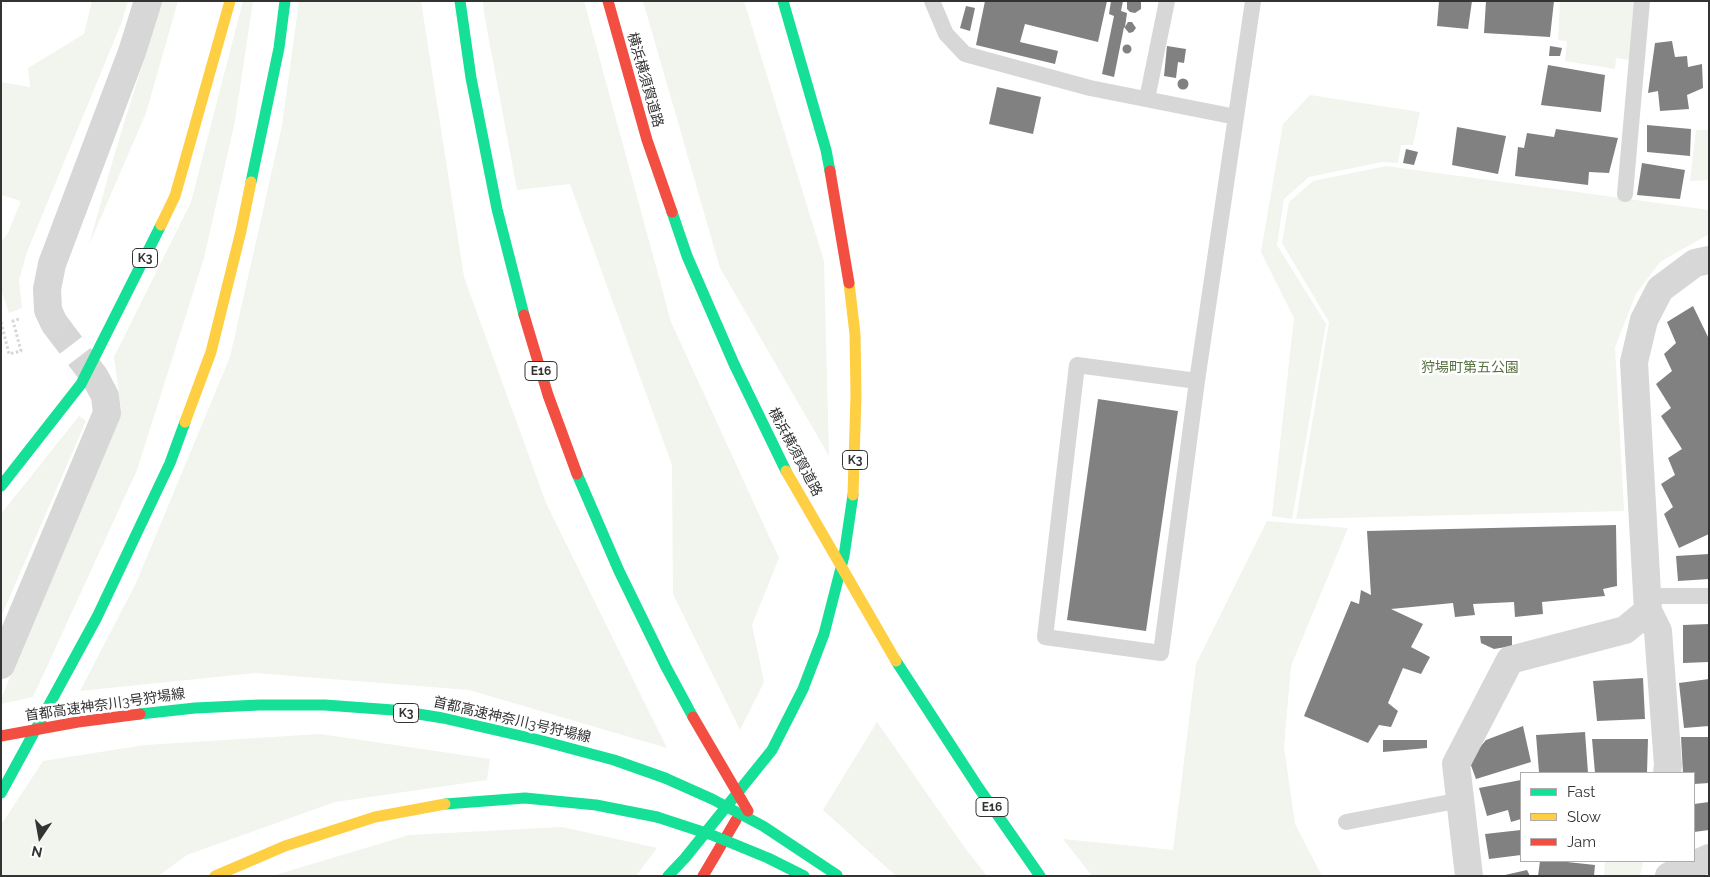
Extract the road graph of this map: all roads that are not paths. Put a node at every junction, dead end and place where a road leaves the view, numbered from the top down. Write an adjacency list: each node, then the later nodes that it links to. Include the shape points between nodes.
1 (148, 1): 15 (street, via 52,264 47,289 48,310)
2 (230, 1): 18 (highway, K3, via 175,196 81,384)
3 (285, 1): 25 (highway, via 279,48 241,231 204,371 170,463 97,618)
4 (460, 1): 34 (highway, E16, bridge, via 471,78 497,209 521,306 548,395 580,481 666,667)
5 (608, 1): 36 (highway, 横浜横須賀道路 / E16, bridge, via 646,140 687,256 786,471 896,661)
6 (783, 1): 23 (highway, K3, via 828,159 855,334 856,395 854,491 844,556 824,634 803,689)
7 (932, 1): 11 (lane, via 946,34 965,54 1090,88)
8 (1167, 1): 11 (lane)
9 (1253, 1): 12 (lane)
10 (1642, 1): 13 (lane)
11 (1147, 99): 12 (lane)
12 (1236, 117): 17 (lane)
13 (1625, 194)
14 (1709, 260): 20 (street, via 1695,263 1660,289 1644,320 1634,362)
15 (54, 323)
16 (95, 376): 21 (street, via 105,396 107,413)
17 (1197, 380): 17 (lane, via 1161,653 1044,638 1077,365)
18 (1, 486)
19 (1709, 596): 20 (lane)
20 (1647, 604): 24 (street, via 1658,631); 26 (street, via 1625,630 1510,660 1456,764)
21 (1, 665)
22 (1, 736): 30 (highway, 首都高速神奈川3号狩場線 / K3, bridge, via 140,714 259,705 325,705 444,718 614,760 665,778 762,826)
23 (772, 750): 32 (highway, K3); 33 (highway)
24 (1667, 772)
25 (1, 792)
26 (1461, 800): 27 (lane); 37 (street)
27 (1346, 822)
28 (1709, 858): 39 (street)
29 (1658, 862): 38 (street)
30 (838, 875)
31 (215, 876): 35 (highway, bridge, via 285,846 375,817 450,803 525,798 596,805 657,816 712,835)
32 (668, 876)
33 (703, 876)
34 (789, 876)
35 (804, 876)
36 (1040, 876)
37 (1469, 876)
38 (1656, 876)
39 (1669, 876)

